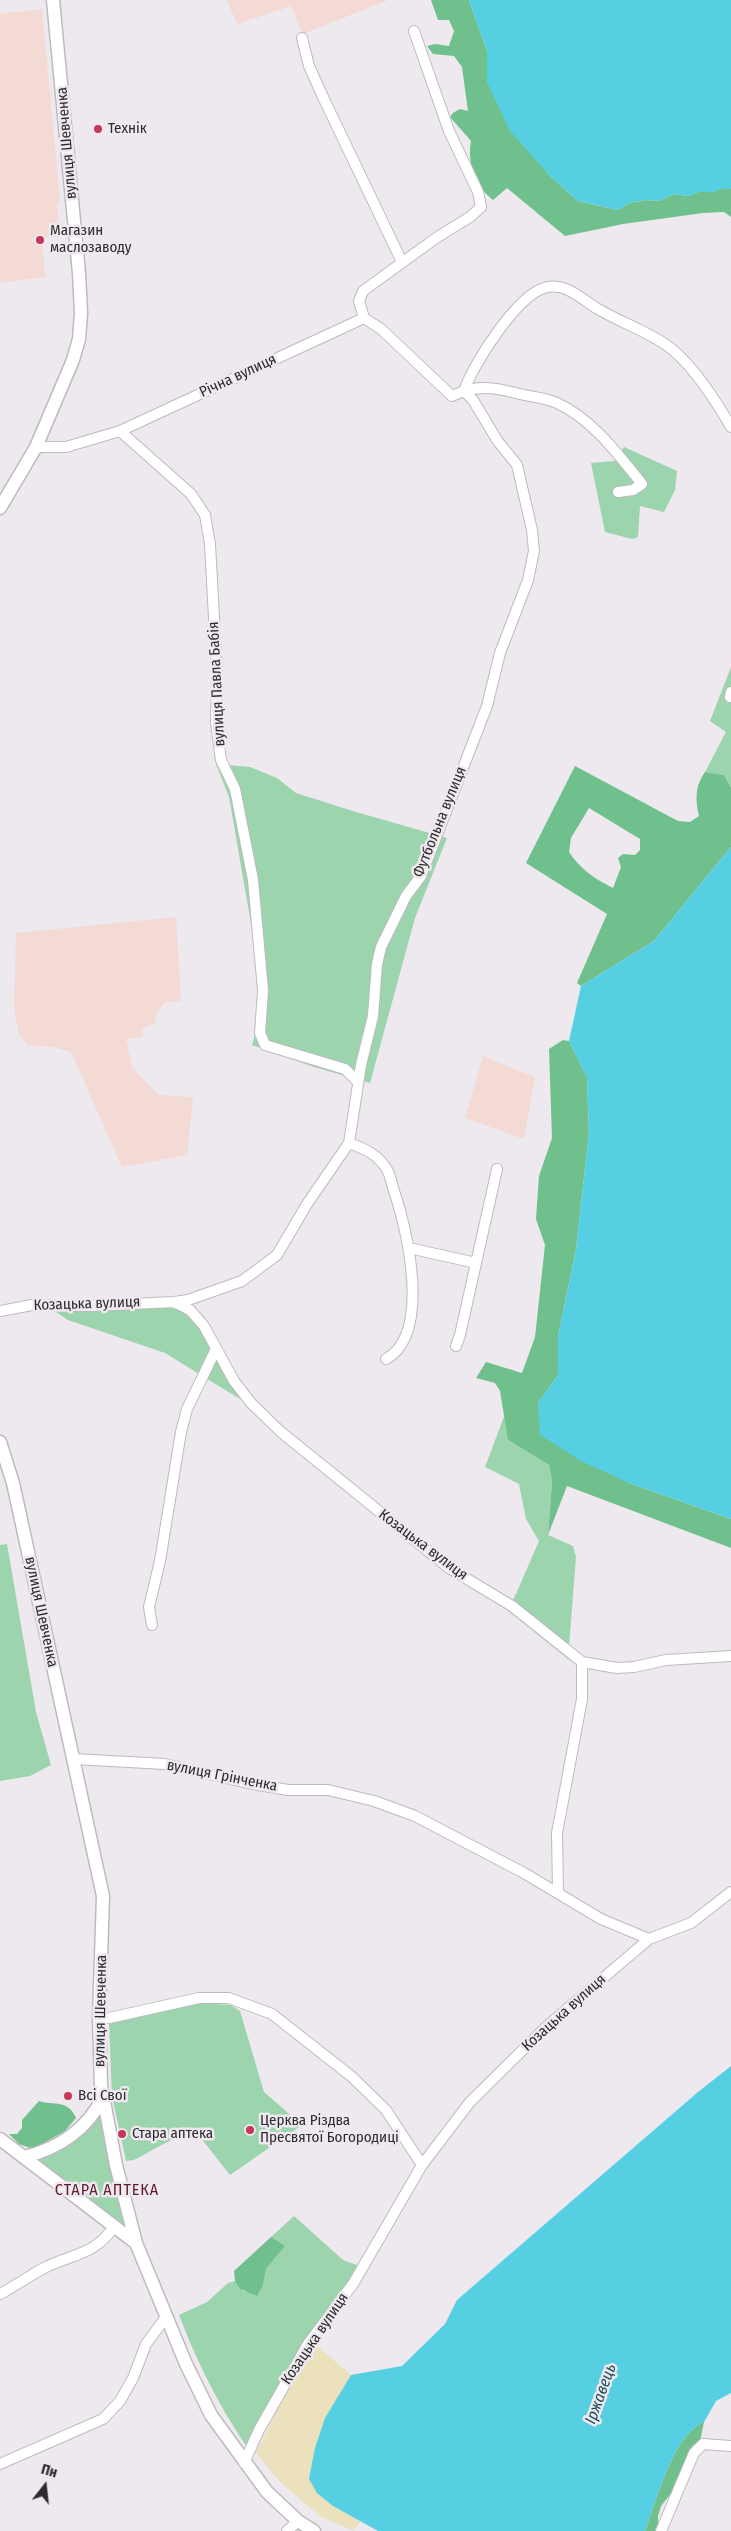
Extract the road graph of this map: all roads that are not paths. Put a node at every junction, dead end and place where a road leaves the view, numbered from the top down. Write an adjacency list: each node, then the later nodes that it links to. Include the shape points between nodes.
1 (53, 0): 9 (street, вулиця Шевченка, via 81,313 73,360)
2 (414, 31): 4 (street, via 450,132 478,192 481,208)
3 (302, 38): 4 (street, via 323,97)
4 (402, 262): 5 (street, via 363,291 358,301)
5 (364, 318): 6 (street, via 388,335 452,396); 8 (street, Річна вулиця)
6 (464, 391): 7 (street, via 488,345 522,304 545,287 561,286 668,345 705,388); 10 (street, via 490,388 555,402 566,408 607,442 642,484 634,490); 12 (street, Футбольна вулиця, via 516,466 534,550 528,580 500,653 487,706 436,840 421,876 406,896 381,947 373,1016)
7 (731, 427)
8 (120, 431): 9 (street, Річна вулиця, via 66,446); 12 (street, вулиця Павла Бабія, via 191,494 205,515 210,544 217,674 216,723 221,760 235,789 253,880 263,990 260,1033 265,1045 345,1069)
9 (36, 447): 11 (street, вулиця Шевченка)
10 (618, 492)
11 (0, 508)
12 (358, 1082): 13 (street, Футбольна вулиця)
13 (349, 1143): 15 (street, via 373,1153 387,1170); 17 (street, Козацька вулиця, via 277,1255 242,1281)
14 (497, 1169): 16 (street)
15 (409, 1248): 16 (street); 21 (street, via 414,1288 411,1313 397,1354)
16 (476, 1263): 19 (street)
17 (174, 1302): 18 (street, Козацька вулиця, via 32,1305); 20 (street, Козацька вулиця, via 190,1310 204,1326)
18 (0, 1311)
19 (456, 1346)
20 (216, 1349): 23 (street, via 187,1409 181,1432 160,1561 148,1608); 25 (street, Козацька вулиця, via 251,1403 280,1432 448,1568 512,1606)
21 (386, 1359)
22 (0, 1442): 26 (street, вулиця Шевченка, via 14,1483)
23 (152, 1625)
24 (731, 1656): 25 (street, Козацька вулиця, via 666,1660 617,1668)
25 (582, 1662): 27 (street, via 582,1698 556,1833)
26 (74, 1760): 27 (street, вулиця Грінченка, via 165,1764 252,1784 288,1790 328,1790 374,1801 415,1816); 30 (street, вулиця Шевченка, via 104,1896)
27 (558, 1892): 29 (street, вулиця Грінченка, via 601,1919)
28 (731, 1892): 29 (street, Козацька вулиця, via 691,1923)
29 (649, 1939): 34 (street, Козацька вулиця, via 540,2033 470,2102)
30 (99, 2018): 31 (street, вулиця Шевченка); 34 (street, via 117,2017 199,1998 229,1998 272,2014 351,2076 386,2110)
31 (103, 2097): 33 (street, via 87,2123 69,2138 45,2152); 36 (street, вулиця Шевченка)
32 (0, 2139): 33 (street)
33 (24, 2157): 35 (street)
34 (422, 2165): 40 (street, Козацька вулиця, via 353,2284 303,2352)
35 (114, 2227): 36 (street); 37 (street, via 103,2242 88,2251 44,2268)
36 (136, 2243): 38 (street, вулиця Шевченка)
37 (0, 2294)
38 (166, 2317): 40 (street, вулиця Шевченка, via 211,2415); 41 (street, via 146,2344 120,2401 103,2419)
39 (731, 2446): 45 (street, via 703,2444 694,2453)
40 (244, 2463): 42 (street, вулиця Шевченка, via 267,2492)
41 (0, 2464)
42 (298, 2520): 43 (street); 44 (street, вулиця Шевченка)
43 (287, 2531)
44 (314, 2531)
45 (661, 2531)

